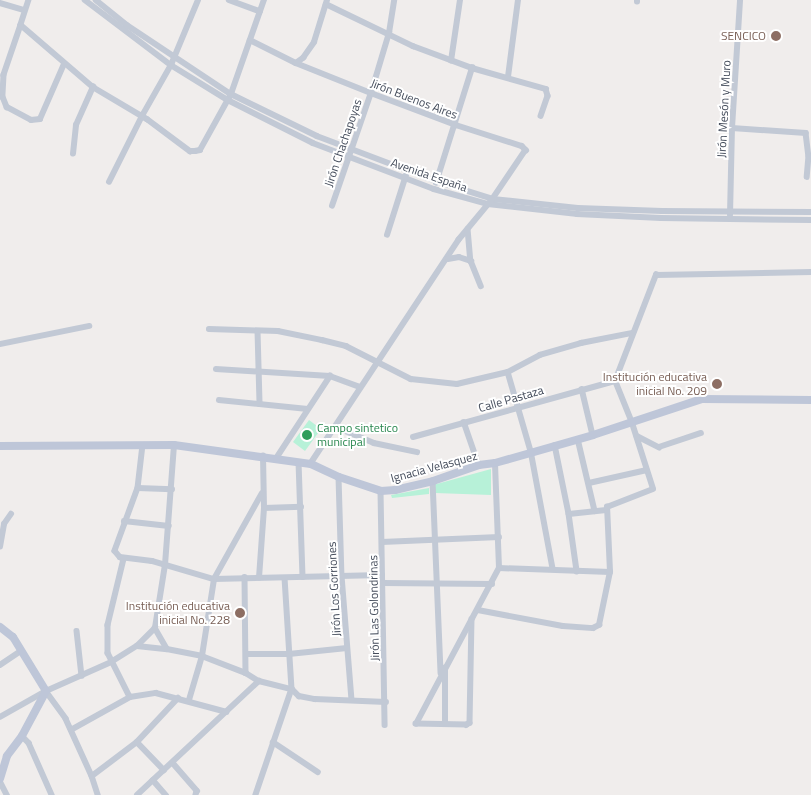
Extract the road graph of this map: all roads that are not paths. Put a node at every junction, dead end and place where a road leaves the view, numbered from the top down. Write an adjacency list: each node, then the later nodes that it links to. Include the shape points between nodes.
1 (29, 0): 13 (street)
2 (85, 0): 16 (street, Avenida España)
3 (96, 0): 16 (street, Avenida España)
4 (198, 0): 19 (street)
5 (230, 0): 14 (street)
6 (264, 0): 14 (street)
7 (394, 0): 17 (street, Jirón Chachapoyas)
8 (460, 0): 20 (street)
9 (518, 0): 25 (street)
10 (740, 0): 33 (street, Jirón Mesón y Muro)
11 (327, 2): 17 (street); 21 (street, via 314,42)
12 (0, 3): 13 (street)
13 (24, 10): 15 (street)
14 (260, 11): 18 (street)
15 (20, 25): 22 (street); 22 (street, via 4,75 3,97 7,107 31,120 40,119)
16 (121, 25): 19 (street, Avenida España); 23 (street, Avenida España)
17 (388, 33): 20 (street); 28 (street, Jirón Chachapoyas)
18 (250, 40): 21 (street, Jirón Buenos Aires); 27 (street)
19 (174, 58): 23 (street); 27 (street, Avenida España)
20 (451, 60): 24 (street)
21 (296, 63): 28 (street, Jirón Buenos Aires)
22 (64, 64): 26 (street)
23 (171, 65): 29 (street, Avenida España); 30 (street)
24 (472, 68): 25 (street); 32 (street)
25 (508, 77): 31 (street, via 548,91)
26 (93, 87): 30 (street); 35 (street, via 76,125)
27 (231, 94): 29 (street); 34 (street, Avenida España)
28 (371, 94): 32 (street, Jirón Buenos Aires); 34 (street, Jirón Chachapoyas)
29 (228, 100): 30 (street, via 200,150 195,152); 36 (street, Avenida España, via 314,143)
30 (142, 116): 42 (street)
31 (541, 116)
32 (456, 125): 41 (street); 44 (street, Jirón Buenos Aires, via 526,150)
33 (732, 128): 37 (street, via 804,132); 46 (street, Jirón Mesón y Muro)
34 (351, 149): 36 (street, Jirón Chachapoyas); 38 (street, Avenida España)
35 (73, 154)
36 (348, 156): 40 (street, Avenida España); 45 (street, Jirón Chachapoyas)
37 (810, 157): 39 (street)
38 (408, 170): 40 (street); 41 (street, Avenida España)
39 (807, 177)
40 (404, 178): 43 (street, Avenida España); 51 (street)
41 (436, 181): 43 (street); 44 (street, Avenida España)
42 (109, 182)
43 (434, 189): 44 (street, Avenida España)
44 (490, 202): 46 (street, Avenida España); 48 (street, Avenida España, via 577,214); 50 (street)
45 (332, 206)
46 (730, 212): 47 (street, Avenida España); 48 (street, Jirón Mesón y Muro)
47 (811, 212)
48 (730, 219): 49 (street, Avenida España)
49 (811, 220)
50 (468, 229): 52 (street); 53 (street)
51 (387, 235)
52 (448, 259): 53 (street, via 459,257); 66 (street)
53 (471, 261): 55 (street)
54 (811, 272): 59 (street, via 657,274)
55 (481, 286)
56 (88, 326): 60 (street)
57 (209, 330): 58 (street)
58 (258, 331): 62 (street); 63 (street, via 278,330 346,346 411,379 456,384)
59 (632, 333): 63 (street, via 581,343 540,356); 65 (street)
60 (0, 344)
61 (216, 369): 62 (street)
62 (258, 370): 64 (street); 70 (street)
63 (508, 372): 71 (street)
64 (330, 376): 66 (street); 72 (street)
65 (615, 381): 67 (street, Calle Pastaza); 74 (street)
66 (362, 384): 75 (street)
67 (582, 389): 71 (street, Calle Pastaza); 77 (street)
68 (219, 400): 70 (street)
69 (811, 400): 74 (main road, Ignacia Velasquez, via 702,399)
70 (260, 404): 72 (street)
71 (518, 407): 73 (street, Calle Pastaza); 85 (street)
72 (308, 409): 88 (street)
73 (464, 422): 79 (street, Calle Pastaza); 92 (street)
74 (632, 423): 77 (main road, Ignacia Velasquez); 78 (street)
75 (336, 426): 86 (street, via 374,442); 91 (street)
76 (702, 433): 78 (street, via 656,448)
77 (592, 435): 80 (main road, Ignacia Velasquez)
78 (637, 436): 93 (street)
79 (413, 437)
80 (578, 439): 83 (main road, Ignacia Velasquez); 96 (street)
81 (143, 445): 82 (main road, Ignacia Velasquez); 84 (main road, Ignacia Velasquez); 97 (street)
82 (174, 445): 87 (main road, Ignacia Velasquez); 98 (street)
83 (555, 445): 85 (main road, Ignacia Velasquez); 106 (street)
84 (0, 446)
85 (531, 451): 90 (main road, Ignacia Velasquez); 116 (street)
86 (417, 452)
87 (263, 456): 88 (main road, Ignacia Velasquez); 100 (street)
88 (278, 457): 89 (main road, Ignacia Velasquez)
89 (299, 462): 91 (main road, Ignacia Velasquez); 101 (street)
90 (495, 463): 92 (main road, Ignacia Velasquez); 109 (street)
91 (311, 464): 94 (main road, Ignacia Velasquez)
92 (479, 465): 95 (main road, Ignacia Velasquez)
93 (647, 470): 96 (street); 103 (street, via 652,490 608,505)
94 (339, 477): 99 (main road, Ignacia Velasquez); 120 (street, Jirón Los Gorriones)
95 (433, 480): 99 (main road, Ignacia Velasquez); 110 (street)
96 (589, 483): 104 (street)
97 (138, 488): 98 (street); 107 (street)
98 (172, 489): 108 (street)
99 (381, 491): 111 (street, Jirón Las Golondrinas)
100 (262, 493): 102 (street); 125 (street)
101 (300, 507): 102 (street); 122 (street)
102 (264, 508): 123 (street)
103 (606, 510): 104 (street); 118 (street)
104 (595, 511): 106 (street)
105 (11, 514): 112 (street, via 4,524)
106 (570, 514): 117 (street)
107 (124, 521): 108 (street); 113 (street, via 115,551)
108 (169, 526): 114 (street)
109 (499, 537): 110 (street); 115 (street)
110 (436, 541): 111 (street); 127 (street)
111 (382, 542): 119 (street, Jirón Las Golondrinas)
112 (0, 547)
113 (124, 559): 114 (street, via 136,558); 141 (street, via 108,625)
114 (165, 565): 125 (street); 132 (street)
115 (499, 568): 116 (street); 128 (street)
116 (553, 569): 117 (street)
117 (577, 571): 118 (street)
118 (610, 572): 129 (street, via 600,622 593,628 532,622)
119 (382, 575): 120 (street); 126 (street, Jirón Las Golondrinas)
120 (342, 576): 122 (street); 135 (street, Jirón Los Gorriones)
121 (245, 577): 123 (street); 125 (street); 138 (street)
122 (303, 577): 124 (street)
123 (259, 578): 124 (street)
124 (285, 578): 139 (street)
125 (214, 579): 140 (street)
126 (383, 583): 127 (street); 154 (street, Jirón Las Golondrinas)
127 (438, 583): 128 (street); 145 (street)
128 (492, 584): 129 (street)
129 (478, 610): 130 (street)
130 (472, 619): 143 (street); 157 (street, via 470,723)
131 (0, 627): 137 (main road, via 13,637)
132 (154, 628): 134 (street); 136 (street)
133 (78, 631): 146 (street)
134 (137, 646): 136 (street); 141 (street)
135 (347, 648): 139 (street); 153 (street, Jirón Los Gorriones)
136 (167, 649): 140 (street)
137 (21, 651): 142 (street); 149 (main road)
138 (246, 654): 139 (street); 144 (street)
139 (289, 654): 148 (street)
140 (202, 656): 144 (street); 152 (street)
141 (111, 662): 146 (street); 150 (street)
142 (0, 665)
143 (445, 666): 145 (street); 157 (street)
144 (246, 673): 147 (street)
145 (441, 674): 157 (street, via 416,722)
146 (82, 676): 149 (street)
147 (259, 681): 148 (street); 155 (street)
148 (292, 689): 153 (street, via 299,696); 162 (street)
149 (46, 691): 156 (street); 159 (street, via 60,708); 160 (main road)
150 (130, 698): 151 (street, via 156,693); 159 (street)
151 (178, 698): 152 (street); 161 (street)
152 (189, 700): 155 (street)
153 (352, 700): 154 (street)
154 (386, 702): 158 (street, Jirón Las Golondrinas)
155 (227, 712): 163 (street)
156 (0, 717)
157 (445, 723)
158 (385, 725)
159 (70, 730): 166 (street)
160 (22, 736): 167 (main road, via 7,756); 170 (street, via 29,743)
161 (136, 742): 164 (street); 166 (street)
162 (273, 742): 165 (street); 175 (street)
163 (173, 763): 164 (street); 174 (street)
164 (164, 770): 168 (street)
165 (318, 772)
166 (92, 776): 171 (street)
167 (0, 780): 169 (street)
168 (153, 780): 172 (street); 173 (street)
169 (7, 795)
170 (52, 795)
171 (98, 795)
172 (137, 795)
173 (166, 795)
174 (196, 795)
175 (256, 795)

